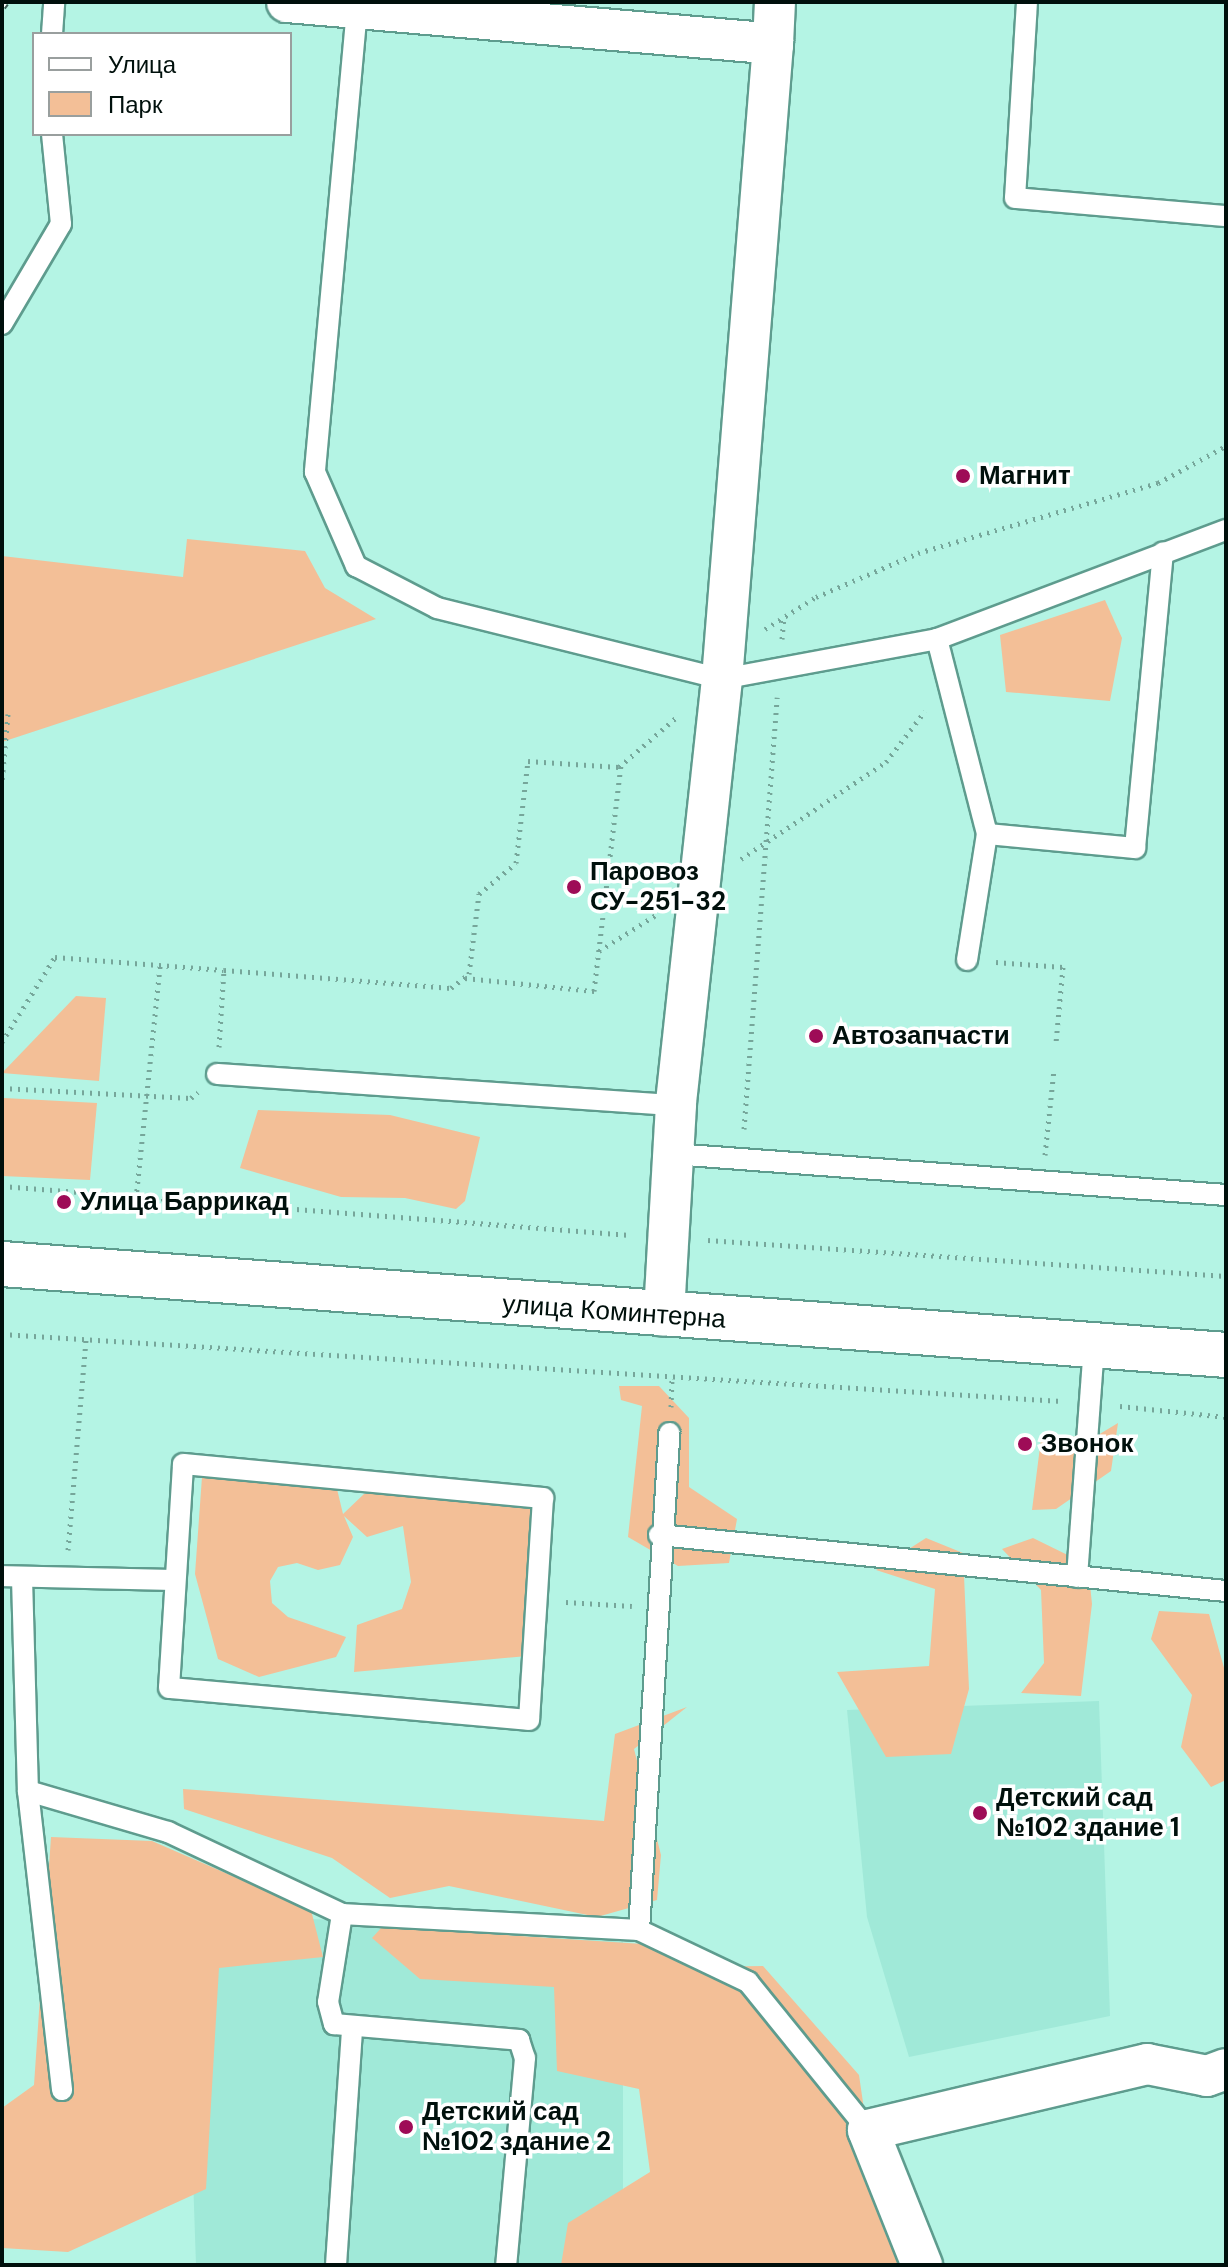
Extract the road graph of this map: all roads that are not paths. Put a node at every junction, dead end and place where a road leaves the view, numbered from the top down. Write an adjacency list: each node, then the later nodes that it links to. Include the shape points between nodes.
1 (54, 2): 6 (lane)
2 (287, 2): 5 (street)
3 (775, 2): 7 (street)
4 (1027, 2): 9 (lane, via 1015,198)
5 (357, 9): 7 (street); 14 (lane, via 315,472 356,566 437,608)
6 (52, 32)
7 (773, 44): 14 (street)
8 (52, 136): 10 (lane, via 61,224)
9 (1226, 216)
10 (2, 324)
11 (1226, 530): 12 (lane)
12 (1163, 552): 13 (lane); 15 (lane, via 1135,848)
13 (937, 639): 14 (lane); 15 (lane)
14 (722, 679): 18 (street)
15 (987, 834): 16 (lane)
16 (967, 960)
17 (217, 1074): 18 (lane)
18 (676, 1105): 19 (street)
19 (673, 1154): 20 (lane); 22 (street)
20 (1226, 1195)
21 (2, 1264): 22 (main road, улица Коминтерна)
22 (664, 1316): 23 (main road, улица Коминтерна)
23 (1094, 1346): 24 (main road, улица Коминтерна); 28 (lane)
24 (1226, 1355)
25 (669, 1433): 26 (lane)
26 (659, 1535): 28 (lane); 33 (lane)
27 (12, 1577): 29 (lane); 31 (lane)
28 (1077, 1577): 30 (lane)
29 (174, 1580): 29 (lane, via 183,1464 543,1498 529,1720 169,1688)
30 (1226, 1591)
31 (28, 1791): 32 (lane, via 168,1832); 36 (lane)
32 (342, 1914): 33 (lane); 34 (lane, via 328,2002 334,2024)
33 (639, 1930): 37 (lane, via 748,1982)
34 (352, 2028): 38 (lane); 39 (lane, via 519,2040 525,2058)
35 (1226, 2069): 37 (street, via 1207,2076 1147,2064)
36 (62, 2090)
37 (868, 2130): 40 (street)
38 (336, 2265)
39 (506, 2265)
40 (922, 2265)

